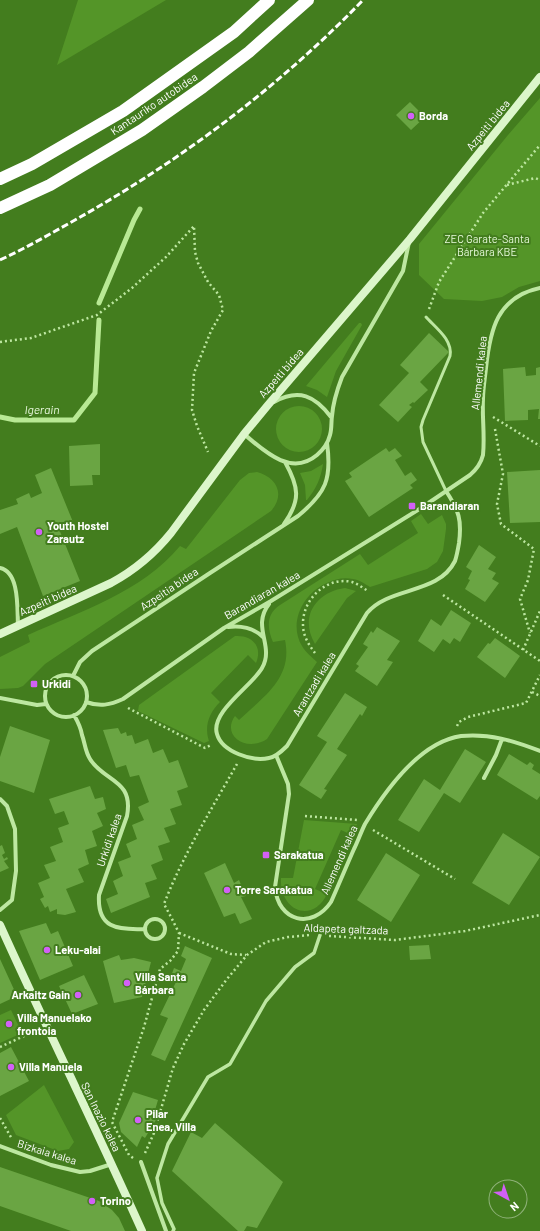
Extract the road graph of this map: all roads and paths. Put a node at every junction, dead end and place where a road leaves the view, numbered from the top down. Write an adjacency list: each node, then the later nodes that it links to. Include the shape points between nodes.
1 (269, 0): 5 (highway, Kantauriko autobidea, via 228,36 123,111 32,164)
2 (308, 0): 8 (highway, Kantauriko autobidea, via 250,52 142,130 50,185)
3 (540, 77): 9 (main road, Azpeiti bidea)
4 (540, 144): 7 (path)
5 (0, 178)
6 (540, 180): 7 (path, via 534,178)
7 (507, 185): 11 (path, via 484,213 439,282)
8 (0, 208)
9 (410, 239): 13 (main road, Azpeiti bidea); 14 (street, via 403,271 342,378)
10 (540, 288): 20 (street, Allemendi kalea, via 511,302 496,322 488,346 483,399 482,462 470,475)
11 (426, 317): 20 (lane, via 451,347 450,356 421,427 422,442)
12 (0, 342): 18 (path, via 31,338 97,315 166,257 194,226 198,263 208,282 219,295 223,310 211,331 194,373 192,410)
13 (268, 406): 14 (street, via 282,397 295,394 319,403); 15 (main road, Azpeiti bidea)
14 (331, 417): 16 (street, via 332,427)
15 (244, 434): 19 (street, via 268,453); 27 (main road, Azpeiti bidea, via 171,533 142,563 111,584)
16 (327, 443): 19 (street, via 314,458 297,463); 21 (street, Azpeitia bidea, via 330,468 324,487 311,505)
17 (540, 446): 29 (path, via 493,417 503,474 497,504 501,524 534,549 528,580 520,599)
18 (208, 452)
19 (285, 462): 21 (street, via 294,478 297,494 291,514)
20 (446, 491): 25 (street, Barandiaran kalea); 48 (street, Arantzadi kalea, via 457,510 460,522 454,562 433,582 384,600 367,613 289,742)
21 (282, 525): 36 (street, Azpeitia bidea, via 92,651 80,662)
22 (0, 568): 27 (street, via 13,578 18,599)
23 (368, 591): 33 (path, via 357,584 342,582 316,592 304,614 303,626 309,645)
24 (443, 595): 32 (path)
25 (271, 602): 28 (street, Barandiaran kalea); 31 (street, via 262,617)
26 (540, 611): 29 (path)
27 (18, 626): 30 (main road, Azpeiti bidea)
28 (224, 628): 31 (street, via 248,628); 40 (street, Barandiaran kalea, via 123,699 101,706)
29 (530, 633): 32 (path)
30 (0, 634)
31 (263, 637): 48 (street, via 267,652 263,668 222,712 216,722 216,729 224,745 235,752 258,759)
32 (523, 650): 34 (path)
33 (315, 653)
34 (540, 661)
35 (540, 675): 37 (path)
36 (73, 676): 40 (street, via 79,679 86,689); 41 (street, via 59,675 48,684 44,697)
37 (532, 692): 38 (path); 44 (path, via 526,702 468,717 459,722)
38 (540, 696)
39 (0, 698): 41 (street, via 37,705)
40 (86, 702): 43 (street, via 84,708)
41 (46, 704): 43 (street, via 55,715)
42 (128, 708): 46 (path, via 205,748)
43 (74, 715): 59 (street, Urkidi kalea, via 80,726 87,754 96,766 121,786 128,804 127,816 99,895 98,905 108,923 116,928)
44 (457, 728)
45 (502, 738): 47 (street, Allemendi kalea); 48 (street, Allemendi kalea, via 460,736 445,740 419,757 396,780 365,825 331,902 322,913 308,919 288,914 280,905 276,894 289,794 288,784); 50 (street)
46 (211, 745)
47 (540, 752)
48 (276, 755)
49 (237, 764): 60 (path, via 189,850 164,904)
50 (484, 778)
51 (0, 799): 56 (street, via 7,806 15,829 16,871 12,900)
52 (305, 816): 53 (path)
53 (357, 820)
54 (372, 830): 55 (path)
55 (455, 879)
56 (0, 910)
57 (540, 915): 61 (path, Aldapeta galtzada, via 466,931 395,940)
58 (0, 925): 69 (main road, San Inazio kalea)
59 (144, 929): 59 (street, via 150,938 157,939 163,935 165,929 163,922 154,918 148,921)
60 (179, 933): 62 (path, via 231,954); 68 (path, via 178,951 160,969 144,1027 112,1122 130,1155)
61 (320, 935): 62 (path, Aldapeta galtzada, via 288,937 266,942); 72 (street, via 314,953 294,967 266,1001 230,1064 208,1077 168,1144 157,1178 162,1203)
62 (247, 955): 68 (path, Aldapeta galtzada, via 204,1010 184,1044 173,1068 154,1133)
63 (35, 1031): 64 (path)
64 (0, 1047)
65 (0, 1118): 66 (path)
66 (13, 1141)
67 (0, 1146): 69 (street, Bizkaia kalea, via 51,1165 80,1172)
68 (141, 1162): 71 (street)
69 (112, 1164): 70 (main road, San Inazio kalea)
70 (142, 1231)
71 (166, 1231)
72 (173, 1231)

